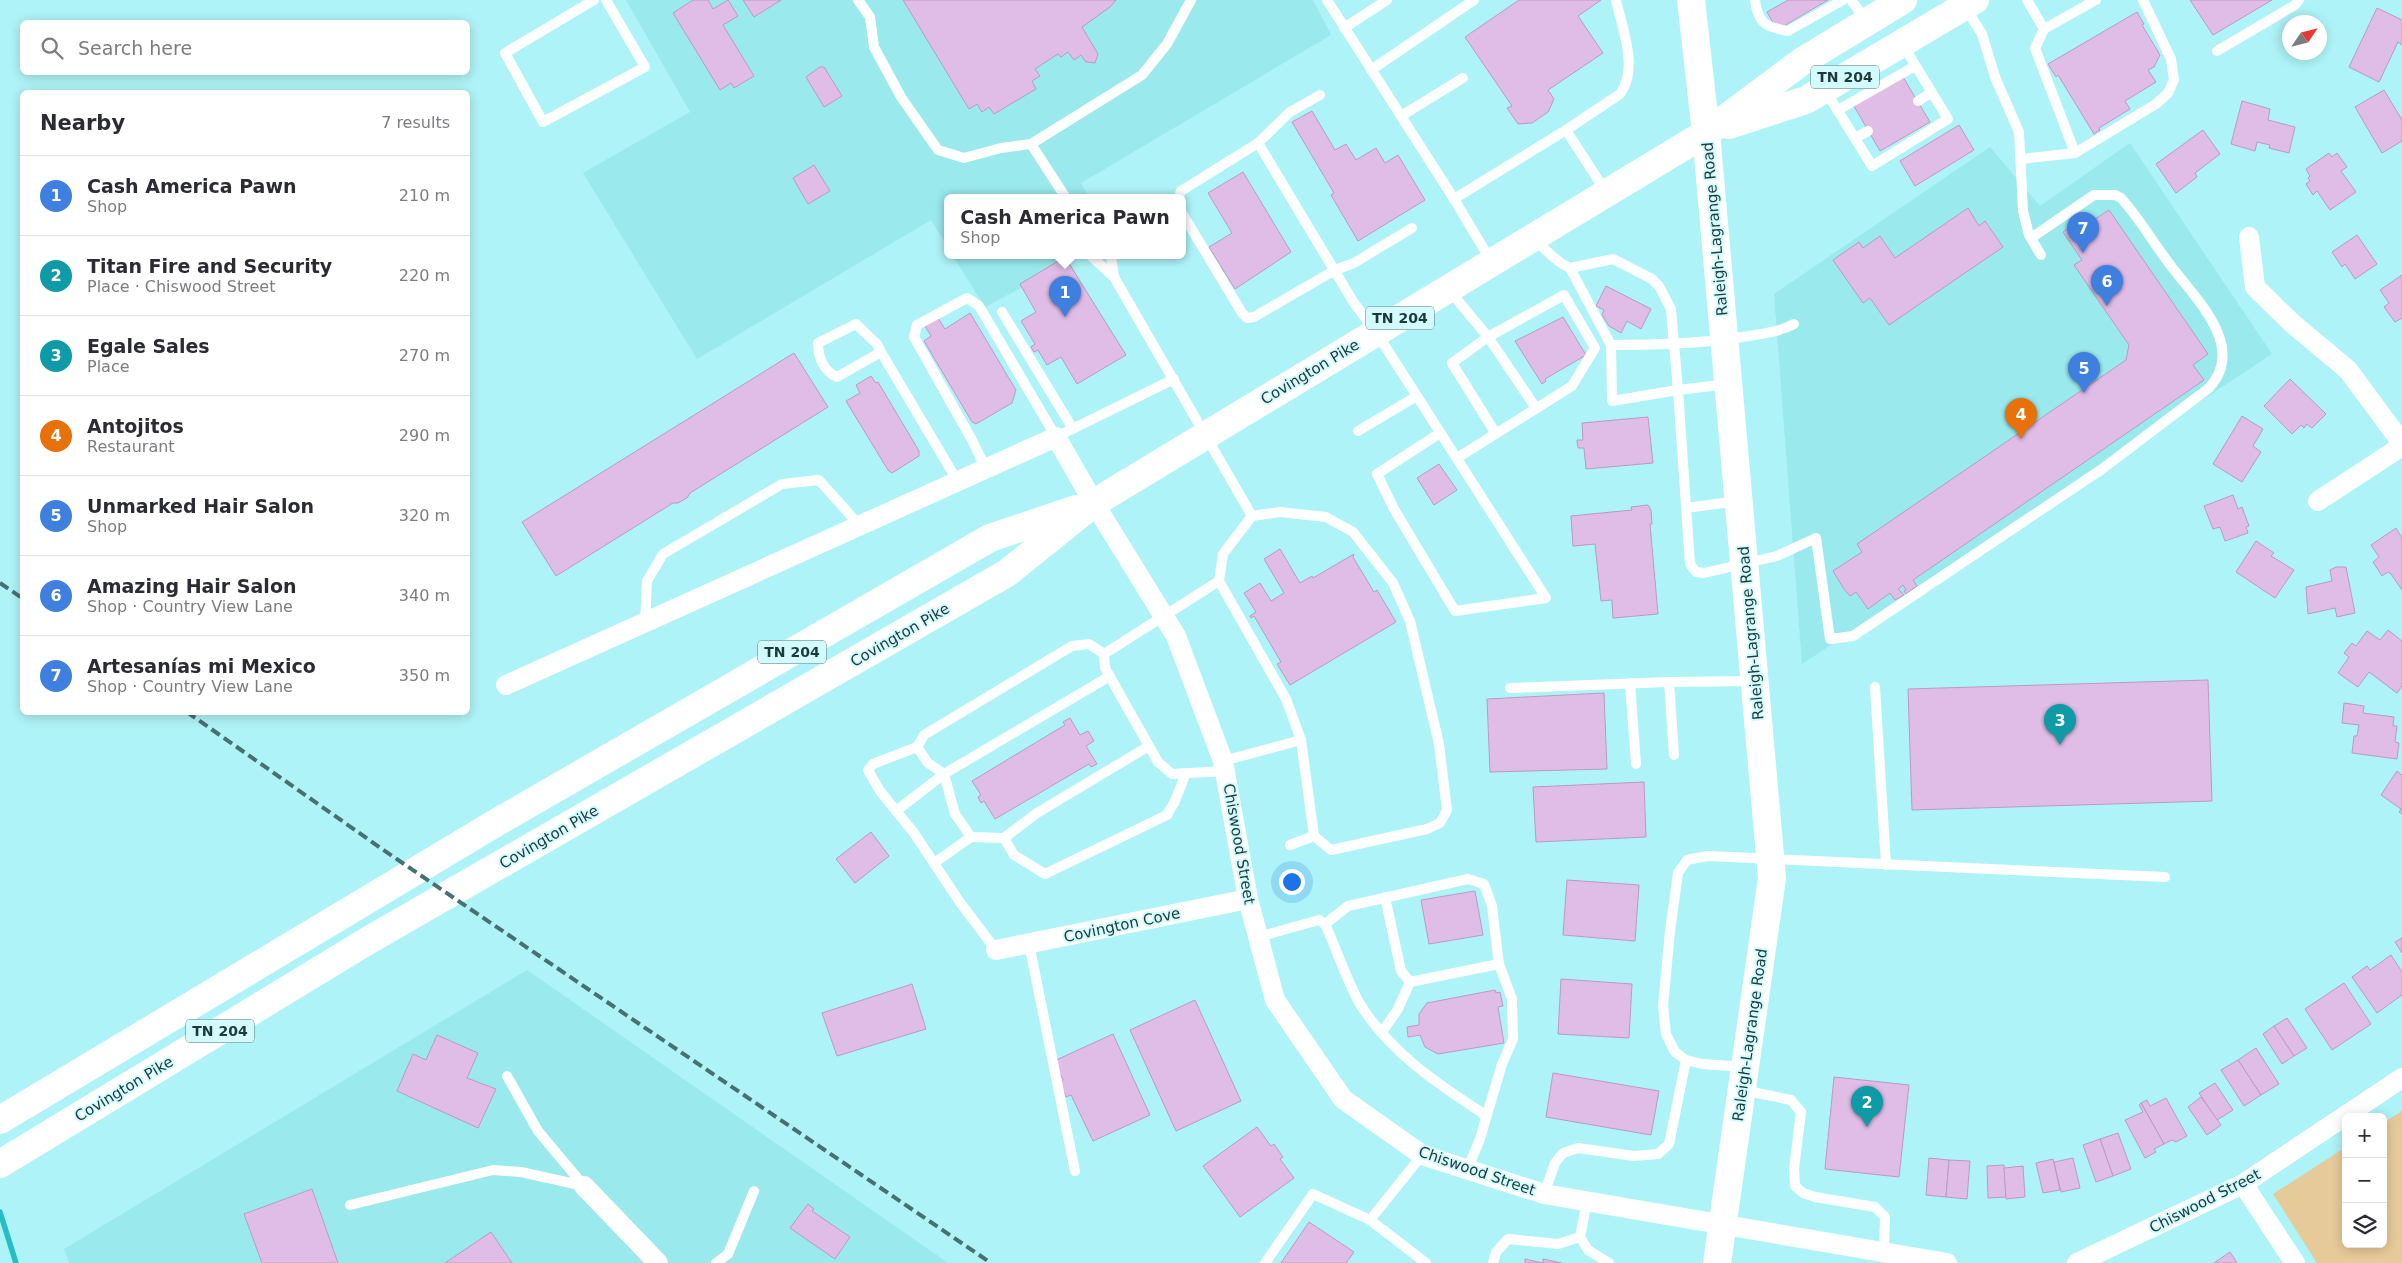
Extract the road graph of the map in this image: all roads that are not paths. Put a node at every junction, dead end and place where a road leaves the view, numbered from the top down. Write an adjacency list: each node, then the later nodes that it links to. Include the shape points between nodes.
1 (594, 0): 2 (lane, via 505,53 543,122 645,67)
2 (606, 0)
3 (858, 0): 36 (lane, via 870,17 874,47 883,64 901,97 938,150 964,158)
4 (1191, 0): 36 (lane, via 1167,44 1142,75)
5 (1327, 0): 20 (lane)
6 (1386, 0): 20 (lane)
7 (1616, 0): 31 (lane, via 1629,63 1625,87 1620,94)
8 (1692, 0): 33 (main road, Raleigh-Lagrange Road)
9 (1755, 0): 10 (lane, via 1757,14 1764,23 1788,31)
10 (1842, 0)
11 (1851, 0): 19 (lane)
12 (1903, 0): 19 (main road, Covington Pike / TN 204)
13 (2027, 0): 21 (lane)
14 (2096, 0): 21 (lane)
15 (2143, 0): 37 (lane, via 2171,59 2174,80 2168,93 2156,104)
16 (2298, 0): 22 (lane, via 2295,5)
17 (1470, 1): 24 (lane)
18 (1970, 3): 23 (main road, Covington Pike / TN 204); 38 (lane, via 1995,77 2019,132)
19 (1867, 22): 33 (main road, Covington Pike / TN 204, via 1801,62)
20 (1344, 28): 24 (lane)
21 (2044, 29): 37 (lane, via 2035,48)
22 (2217, 51)
23 (1908, 55): 26 (lane); 28 (main road, Covington Pike / TN 204)
24 (1371, 70): 30 (lane)
25 (1463, 78): 30 (lane)
26 (1932, 93): 29 (lane); 34 (lane, via 1948,119 1872,166)
27 (1320, 94): 35 (lane, via 1290,112)
28 (1831, 100): 33 (main road, Covington Pike / TN 204, via 1806,100); 34 (lane)
29 (1918, 101)
30 (1401, 116): 42 (lane)
31 (1566, 130): 39 (lane); 42 (lane)
32 (1868, 131): 34 (lane)
33 (1706, 133): 39 (main road, Covington Pike / TN 204); 60 (main road, Raleigh-Lagrange Road)
34 (1855, 138)
35 (1258, 143): 41 (lane, via 1180,190); 53 (lane)
36 (1031, 144): 40 (lane)
37 (2075, 153): 38 (lane)
38 (2021, 159): 47 (lane, via 2023,211)
39 (1606, 193): 45 (main road, Covington Pike / TN 204)
40 (1063, 194)
41 (1179, 194)
42 (1454, 199): 51 (lane)
43 (1186, 220): 53 (lane, via 1247,318)
44 (1412, 228): 53 (lane, via 1354,263)
45 (1534, 237): 51 (main road, Covington Pike / TN 204); 52 (lane)
46 (2249, 237): 74 (street, via 2255,287 2348,370)
47 (2030, 238): 48 (lane); 84 (lane, via 2094,195 2120,198 2187,284 2211,321 2221,341 2224,359 2218,379 2102,469 1853,636 1830,640 1816,538 1777,556)
48 (2041, 255)
49 (1095, 259): 54 (lane)
50 (1111, 259): 54 (lane)
51 (1492, 262): 55 (main road, Covington Pike / TN 204)
52 (1570, 268): 61 (lane); 62 (lane, via 1613,259 1652,279 1671,309)
53 (1335, 270): 58 (lane)
54 (1114, 277): 64 (lane)
55 (1448, 289): 58 (main road, Covington Pike / TN 204); 59 (lane)
56 (1002, 312): 70 (lane)
57 (1794, 324): 60 (lane, via 1779,332)
58 (1376, 332): 67 (lane); 73 (main road, Covington Pike / TN 204)
59 (1488, 337): 68 (lane); 68 (lane, via 1564,295 1595,348 1572,386); 72 (lane, via 1452,363)
60 (1725, 340): 62 (lane); 65 (main road, Raleigh-Lagrange Road)
61 (1611, 345): 62 (lane); 66 (lane, via 1612,401)
62 (1674, 345): 66 (lane)
63 (882, 352): 63 (lane, via 856,324 818,343 818,353 827,372 837,377); 77 (lane)
64 (1174, 379): 70 (lane); 73 (lane)
65 (1728, 384): 66 (lane); 78 (main road, Raleigh-Lagrange Road)
66 (1678, 390): 81 (lane)
67 (1417, 396): 69 (lane); 71 (lane)
68 (1536, 408): 72 (lane)
69 (1358, 431)
70 (1065, 433): 76 (street); 76 (lane, via 979,306 967,298 917,325 914,337); 80 (street, Chiswood Street)
71 (1440, 433): 75 (lane); 75 (lane, via 1377,474 1394,509 1455,611 1546,598)
72 (1496, 434): 75 (lane)
73 (1206, 435): 80 (main road, Covington Pike / TN 204); 82 (lane)
74 (2402, 444): 79 (street)
75 (1456, 458)
76 (986, 469): 77 (street)
77 (958, 482): 83 (street)
78 (1739, 501): 81 (lane); 84 (main road, Raleigh-Lagrange Road)
79 (2318, 501)
80 (1094, 503): 86 (street, Chiswood Street); 127 (main road, Covington Pike / TN 204, via 990,538 499,821); 129 (main road, Covington Pike / TN 204, via 1007,573 369,940)
81 (1686, 508): 84 (lane, via 1690,564 1696,572)
82 (1252, 516): 85 (lane, via 1223,554); 106 (lane, via 1280,512 1326,517 1353,532 1393,583 1410,621 1439,744 1447,810 1440,824 1331,850)
83 (860, 526): 87 (street); 87 (lane, via 819,480 782,484 662,554 647,581)
84 (1744, 564): 90 (main road, Raleigh-Lagrange Road)
85 (1219, 580): 86 (lane); 96 (lane, via 1286,699)
86 (1164, 617): 88 (lane); 101 (street, Chiswood Street, via 1176,636)
87 (645, 623): 93 (street)
88 (1104, 654): 89 (lane, via 1105,668); 98 (lane, via 1089,644 1072,646 924,735)
89 (1110, 676): 97 (lane); 103 (lane)
90 (1755, 681): 91 (lane); 109 (main road, Raleigh-Lagrange Road)
91 (1669, 682): 92 (lane); 99 (lane)
92 (1630, 683): 95 (lane); 100 (lane)
93 (506, 685)
94 (1875, 686): 111 (lane)
95 (1510, 688)
96 (1301, 740): 101 (lane); 106 (lane)
97 (1149, 746): 102 (lane, via 1158,762 1172,774); 107 (lane, via 1038,813)
98 (917, 747): 103 (lane, via 928,763); 104 (lane, via 873,764 868,770)
99 (1674, 756)
100 (1636, 764)
101 (1224, 766): 102 (lane); 114 (street, Chiswood Street)
102 (1186, 773): 107 (lane, via 1167,815 1045,874 1014,855)
103 (944, 774): 104 (lane); 105 (lane, via 955,814)
104 (896, 811): 110 (lane)
105 (971, 836): 107 (lane); 110 (lane)
106 (1314, 836): 108 (lane)
107 (1004, 838)
108 (1290, 845)
109 (1770, 860): 111 (lane); 122 (lane, via 1707,856 1687,860 1678,873 1663,1006 1666,1034 1675,1052); 124 (main road, Raleigh-Lagrange Road, via 1772,878)
110 (934, 863): 118 (lane)
111 (1886, 866): 112 (lane)
112 (2165, 877)
113 (1385, 897): 115 (lane, via 1348,906); 119 (lane, via 1468,879 1484,884 1492,906); 120 (lane, via 1401,971)
114 (1248, 899): 116 (street, Chiswood Street); 117 (street, Covington Cove)
115 (1325, 924): 116 (lane, via 1319,920); 121 (lane, via 1360,1002)
116 (1258, 937): 128 (street, Chiswood Street, via 1274,1000 1343,1099)
117 (1029, 944): 118 (street, Covington Cove); 131 (lane)
118 (996, 950)
119 (1499, 964): 120 (lane); 126 (lane, via 1512,999 1513,1039)
120 (1410, 982): 121 (lane, via 1398,1009)
121 (1382, 1032): 126 (lane, via 1430,1078)
122 (1686, 1060): 124 (lane); 135 (lane, via 1669,1144 1658,1154 1634,1156 1578,1148 1563,1153 1555,1163)
123 (507, 1076): 133 (lane, via 538,1131)
124 (1745, 1078): 139 (main road, Raleigh-Lagrange Road); 141 (lane, via 1791,1100 1802,1112 1794,1169 1795,1186 1815,1197 1875,1207 1885,1217)
125 (2402, 1078): 132 (street, Chiswood Street)
126 (1486, 1118): 130 (lane)
127 (0, 1120)
128 (1422, 1155): 130 (street, Chiswood Street); 138 (lane)
129 (0, 1164)
130 (1467, 1170): 135 (street, Chiswood Street)
131 (1075, 1171)
132 (2243, 1184): 150 (street, Chiswood Street); 151 (street)
133 (584, 1186): 137 (lane, via 522,1172 493,1170); 142 (street)
134 (754, 1191): 143 (lane, via 728,1254)
135 (1544, 1194): 136 (street, Chiswood Street)
136 (1587, 1201): 139 (street, Chiswood Street); 140 (lane)
137 (350, 1205)
138 (1370, 1220): 144 (lane, via 1313,1194); 145 (lane)
139 (1724, 1224): 141 (street, Chiswood Street); 148 (main road, Raleigh-Lagrange Road)
140 (1580, 1237): 146 (lane, via 1558,1244 1508,1238 1496,1252); 147 (lane, via 1588,1250)
141 (1884, 1252): 149 (street, Chiswood Street)
142 (658, 1263)
143 (716, 1263)
144 (1265, 1263)
145 (1426, 1263)
146 (1493, 1263)
147 (1609, 1263)
148 (1717, 1263)
149 (1947, 1263)
150 (2077, 1263)
151 (2295, 1263)

